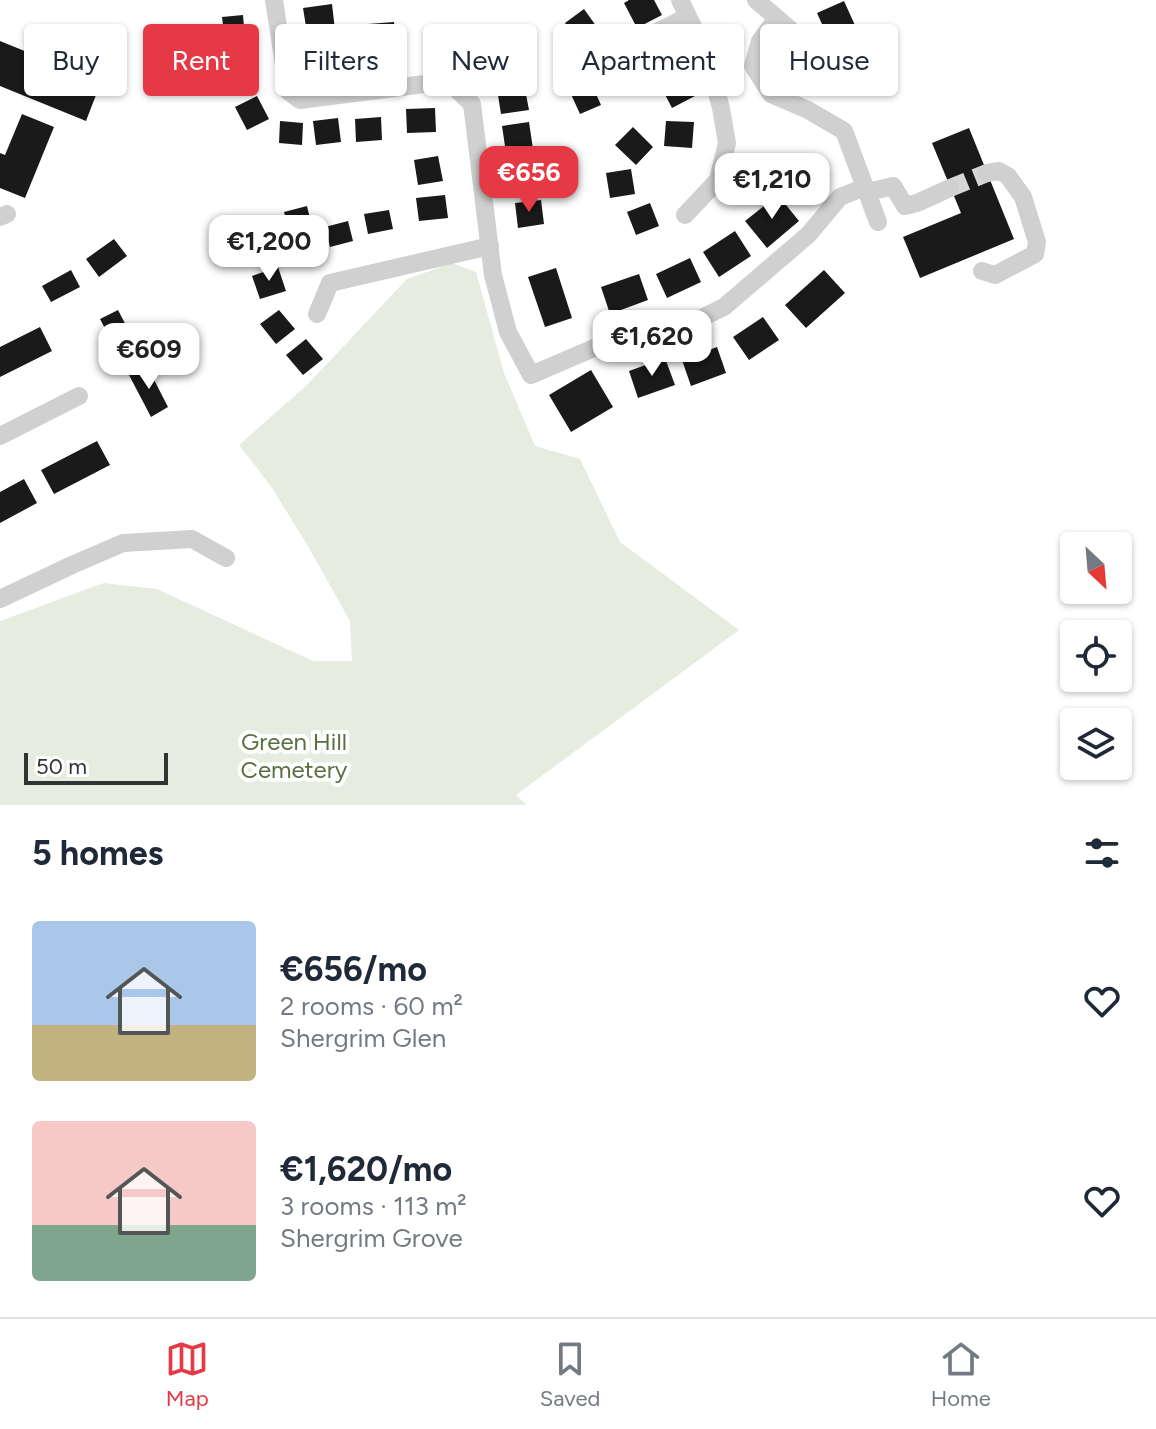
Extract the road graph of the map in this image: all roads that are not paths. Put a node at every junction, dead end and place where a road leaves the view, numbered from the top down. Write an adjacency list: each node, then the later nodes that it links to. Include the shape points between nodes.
1 (274, 0): 12 (street, via 288,91 300,100 448,81 472,104)
2 (756, 0): 4 (street)
3 (683, 8): 5 (street); 10 (street, via 706,53 727,143 718,180)
4 (777, 18): 6 (street); 8 (street, via 760,41 753,66 771,94 844,131)
5 (656, 24)
6 (784, 24)
7 (987, 173): 13 (street, via 1008,176 1023,197 1037,242 1035,254 1021,263 995,275)
8 (865, 187): 9 (street, via 873,191 893,186 905,206); 11 (street); 12 (street, via 840,197 808,235 724,307 683,327 615,339 531,375 508,332)
9 (950, 188)
10 (685, 215)
11 (878, 222)
12 (490, 246): 14 (street, via 330,283)
13 (982, 271)
14 (317, 314)
15 (79, 396): 16 (street)
16 (0, 436)
17 (226, 558): 18 (street, via 192,539 123,543)
18 (0, 599)

